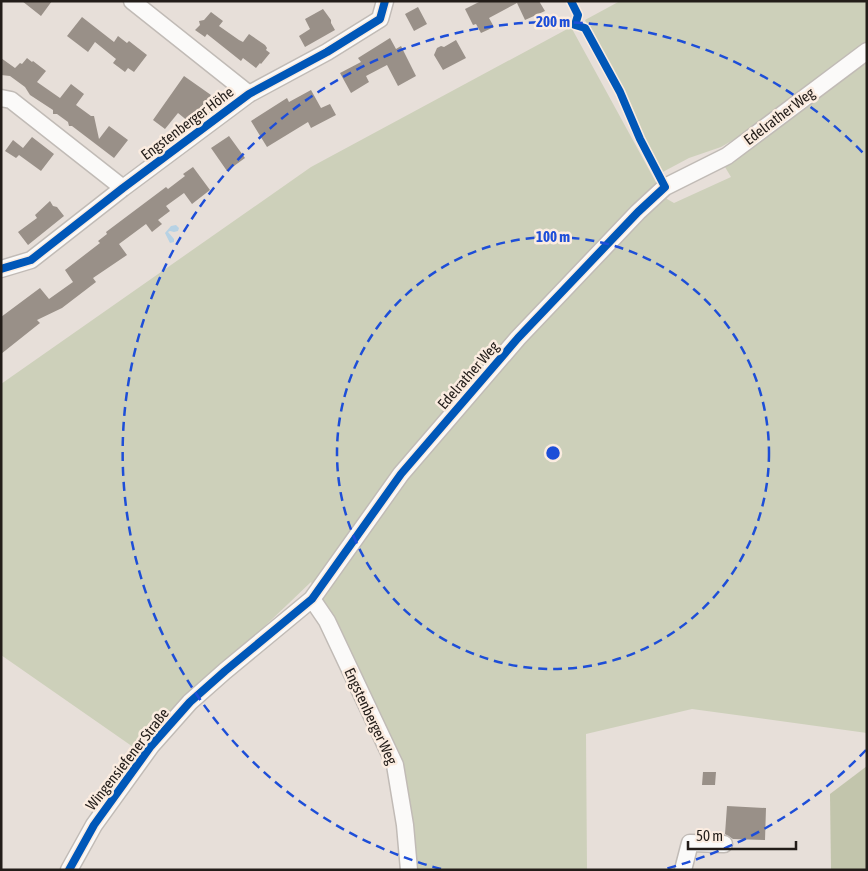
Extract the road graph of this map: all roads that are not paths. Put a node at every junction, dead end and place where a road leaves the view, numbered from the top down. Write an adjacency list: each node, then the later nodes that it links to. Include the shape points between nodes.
1 (132, 1): 4 (street)
2 (385, 1): 4 (street, Engstenberger Höhe, via 380,20)
3 (867, 51): 8 (street, Edelrather Weg, via 727,156 665,187 638,212 518,338 401,474)
4 (249, 94): 6 (street, Engstenberger Höhe)
5 (1, 98): 6 (street, via 10,100)
6 (123, 188): 7 (street, Engstenberger Höhe, via 31,260)
7 (1, 269)
8 (312, 599): 10 (street, Wingensiefener Straße, via 190,702 151,746 100,817); 11 (street, Engstenberger Weg, via 326,621 395,765)
9 (724, 844): 12 (street, via 690,843)
10 (69, 870)
11 (409, 870)
12 (683, 870)

